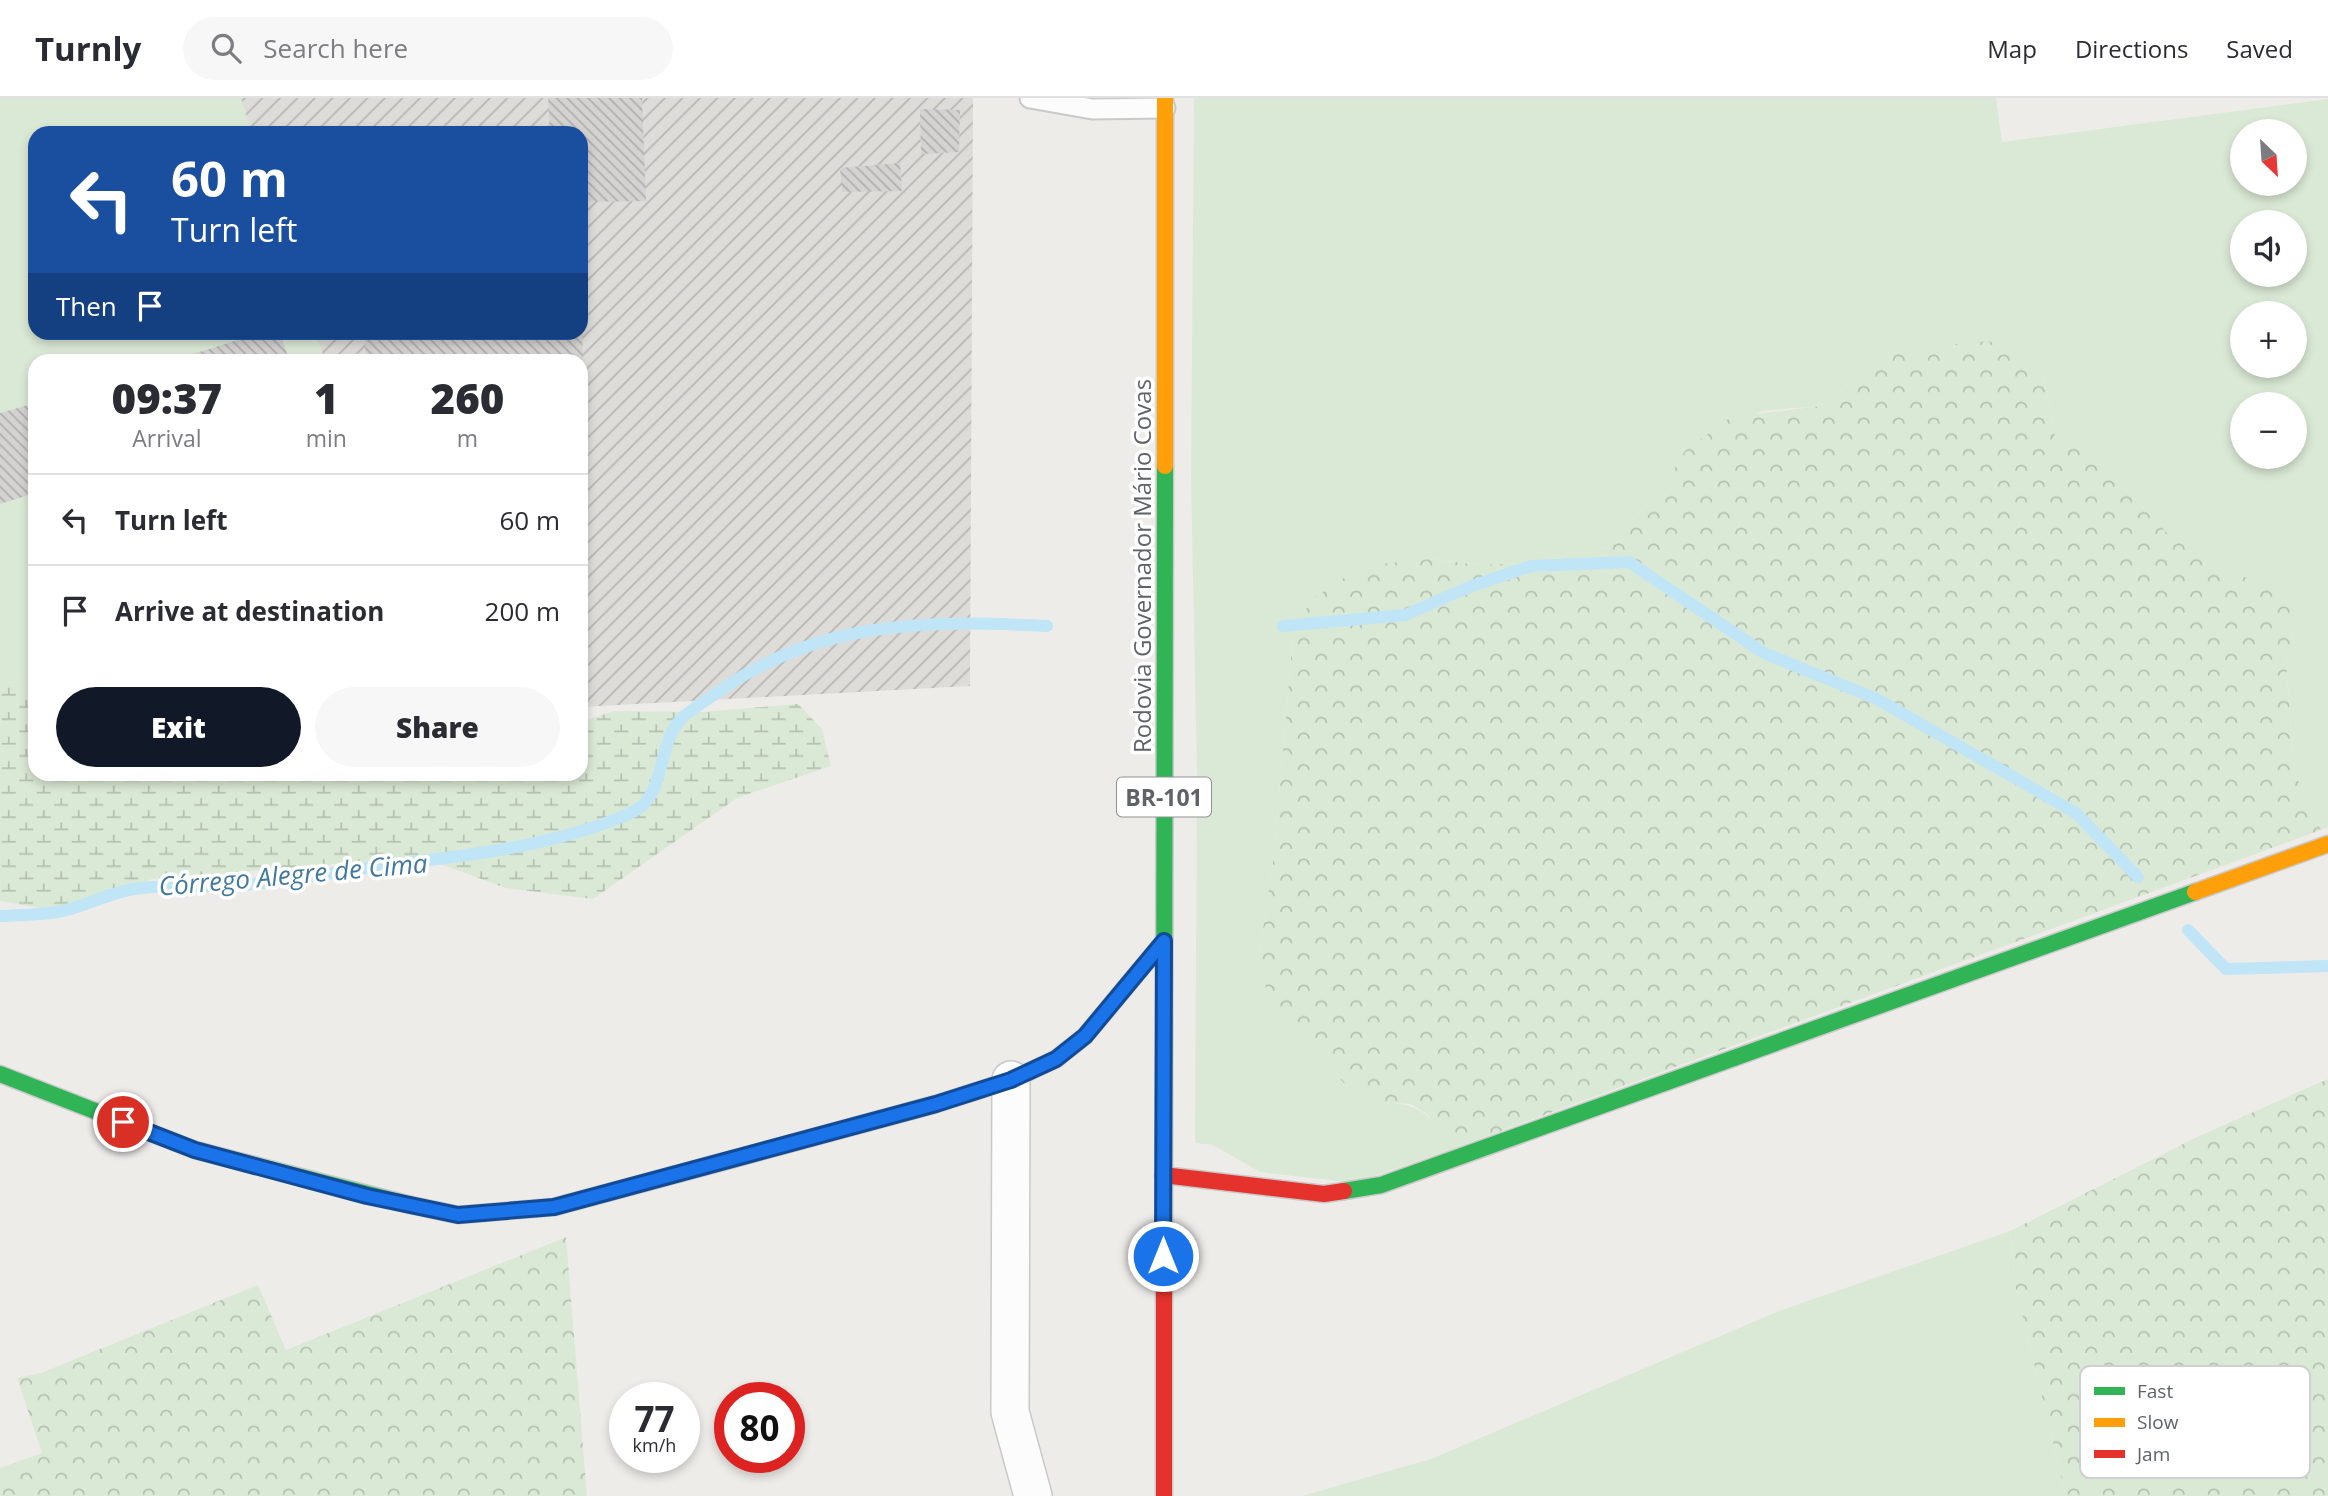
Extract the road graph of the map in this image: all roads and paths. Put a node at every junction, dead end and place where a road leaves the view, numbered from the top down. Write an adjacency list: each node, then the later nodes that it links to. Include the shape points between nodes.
1 (1030, 98): 2 (lane, via 1092,109)
2 (1165, 103): 4 (main road, Rodovia Governador Mário Covas / BR-101)
3 (2328, 844): 7 (main road, via 1381,1185 1324,1194)
4 (1164, 941): 6 (main road, via 1085,1036 1056,1059); 7 (main road, Rodovia Governador Mário Covas / BR-101)
5 (0, 1074): 6 (main road, via 195,1150 458,1215 554,1207)
6 (1011, 1080): 8 (street, via 1010,1412)
7 (1163, 1175): 9 (main road, Rodovia Governador Mário Covas / BR-101)
8 (1033, 1496)
9 (1164, 1496)

